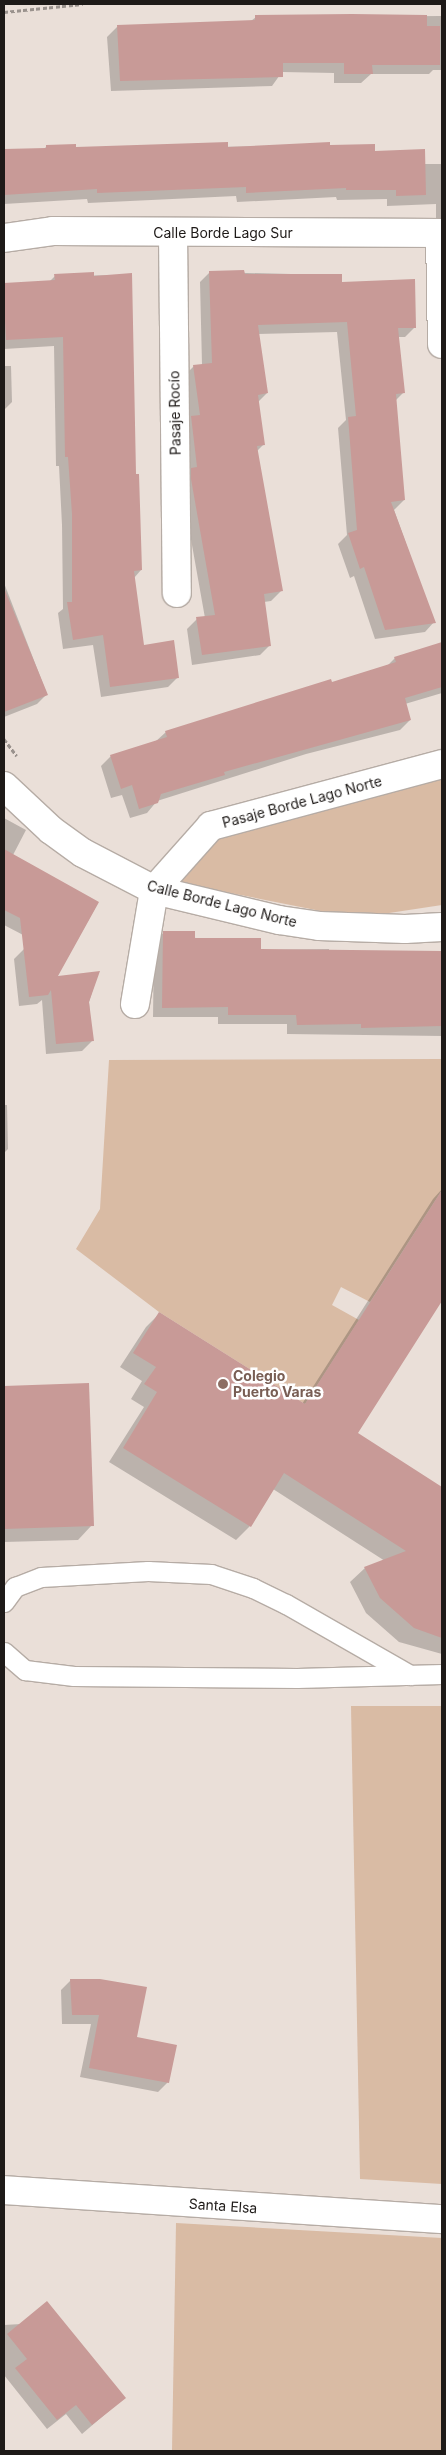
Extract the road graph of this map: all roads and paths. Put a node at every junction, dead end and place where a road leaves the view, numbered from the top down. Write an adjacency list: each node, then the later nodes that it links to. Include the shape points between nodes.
1 (84, 4): 2 (path)
2 (4, 12)
3 (173, 233): 4 (street, Calle Borde Lago Sur); 5 (street, Calle Borde Lago Sur, via 53,232); 7 (street, Pasaje Rocío)
4 (441, 233): 6 (street)
5 (4, 238)
6 (442, 344)
7 (178, 593)
8 (442, 764): 10 (street, Pasaje Borde Lago Norte, via 211,826)
9 (4, 786): 10 (street, Calle Borde Lago Norte, via 50,830 83,854)
10 (154, 890): 11 (street, Calle Borde Lago Norte, via 279,920 320,926 396,929); 12 (street)
11 (442, 926)
12 (134, 1004)
13 (4, 1602): 16 (lane, via 15,1587 40,1577 148,1571 211,1574 286,1604)
14 (4, 1652): 16 (lane, via 25,1670 74,1676 297,1678)
15 (442, 1674): 16 (lane)
16 (412, 1675)
17 (4, 2190): 18 (street, Santa Elsa)
18 (442, 2218)

